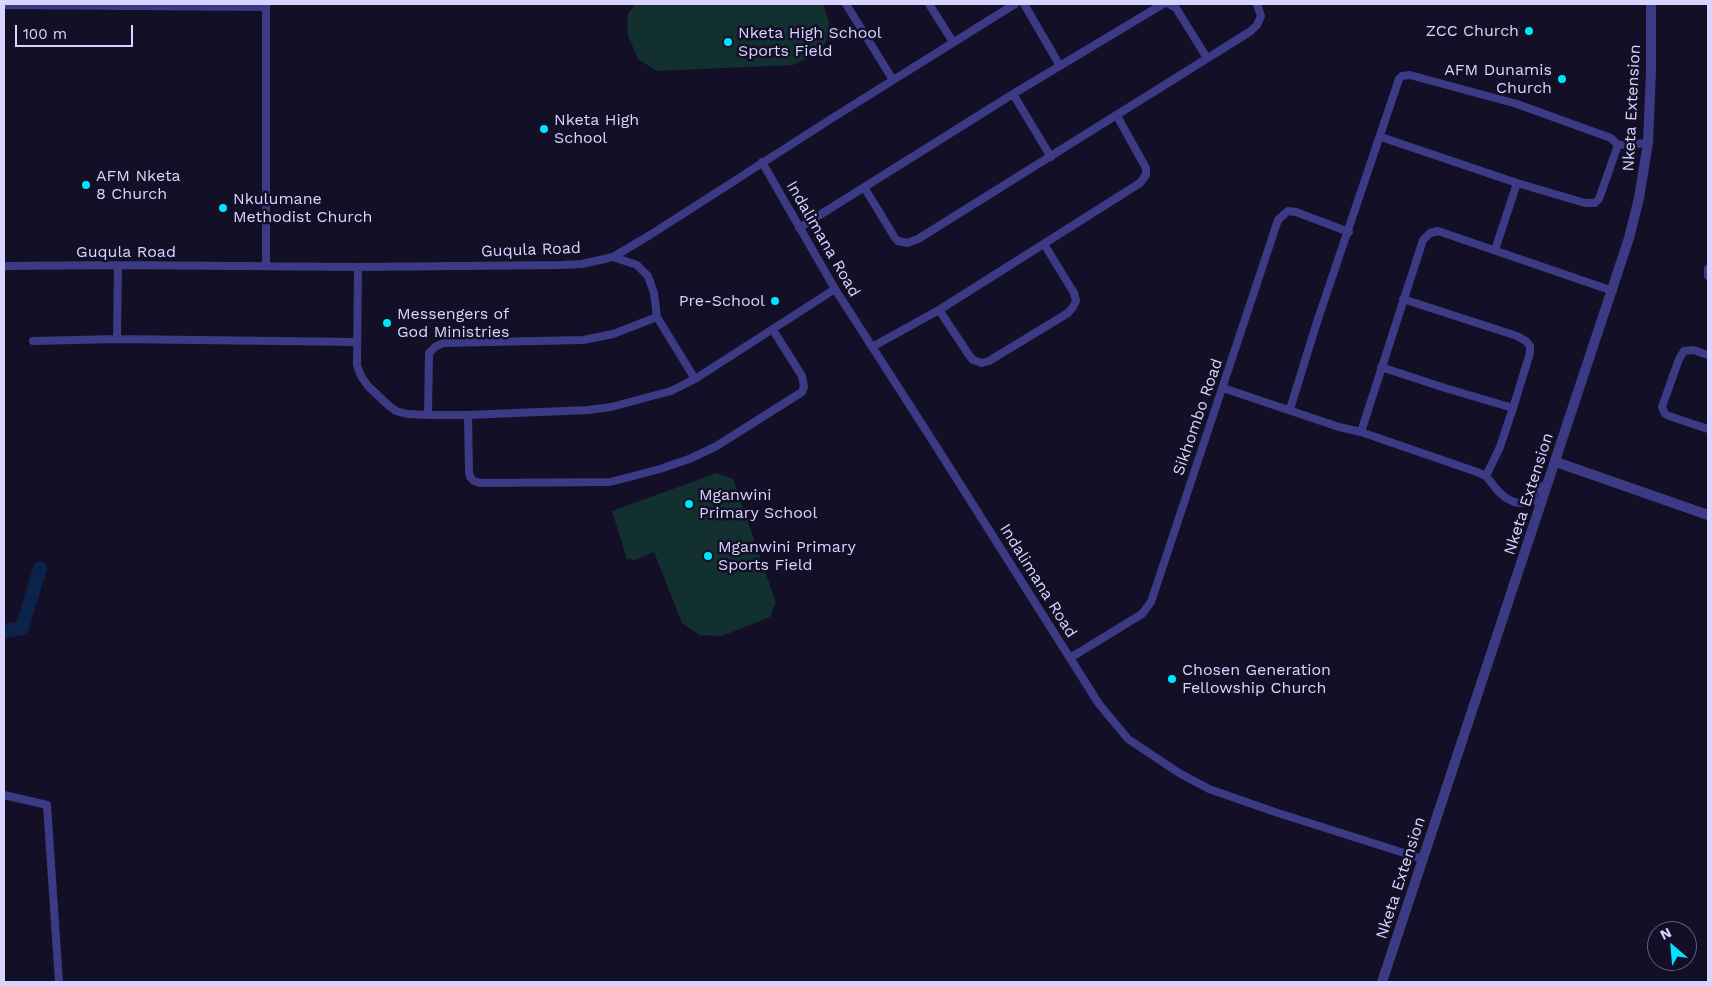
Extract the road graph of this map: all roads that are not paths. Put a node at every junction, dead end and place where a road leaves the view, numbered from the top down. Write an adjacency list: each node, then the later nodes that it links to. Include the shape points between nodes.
1 (846, 4): 14 (street)
2 (929, 4): 11 (street)
3 (1015, 4): 11 (street, Guqula Road)
4 (1024, 4): 13 (street)
5 (1163, 4): 13 (street)
6 (1169, 4): 12 (street, via 1176,8)
7 (1257, 4): 12 (street, via 1261,16 1255,28)
8 (1651, 4): 18 (street, Nketa Extension)
9 (4, 5): 10 (street)
10 (266, 5): 31 (street)
11 (953, 42): 14 (street, Guqula Road)
12 (1207, 58): 16 (street)
13 (1060, 66): 15 (street)
14 (893, 80): 21 (street, Guqula Road)
15 (1013, 94): 20 (street); 23 (street)
16 (1117, 116): 20 (street); 26 (street, via 1143,160 1146,175 1140,183)
17 (1381, 137): 19 (street, via 1398,81 1402,76 1410,75 1522,105 1612,138); 22 (street); 25 (street)
18 (1648, 143): 19 (street); 36 (street, Nketa Extension, via 1636,213)
19 (1618, 145): 22 (street, via 1595,203 1580,203)
20 (1051, 157): 23 (street, via 912,242 895,238)
21 (762, 162): 24 (street, Indalimana Road); 28 (street, Guqula Road)
22 (1517, 183): 27 (street)
23 (864, 187): 24 (street)
24 (799, 228): 35 (street, Indalimana Road)
25 (1348, 232): 48 (street, Sikhombo Road, via 1296,212 1282,216); 50 (street)
26 (1044, 244): 38 (street); 38 (street, via 1076,297 1068,313 989,361 982,362 973,360)
27 (1495, 250): 36 (street); 37 (street, via 1438,231 1430,233 1423,240)
28 (612, 257): 32 (street, Guqula Road, via 562,265); 39 (street, via 637,266 648,276)
29 (118, 265): 30 (street, Guqula Road); 31 (street, Guqula Road); 41 (street)
30 (4, 266)
31 (266, 266): 32 (street, Guqula Road)
32 (358, 267): 43 (street)
33 (1708, 268): 34 (street)
34 (1708, 276)
35 (835, 289): 40 (street); 44 (street, Indalimana Road)
36 (1612, 291): 55 (street, Nketa Extension)
37 (1403, 298): 46 (street); 49 (street, via 1526,340 1530,353)
38 (938, 310): 44 (street)
39 (657, 317): 47 (street); 51 (street, via 590,339 439,345 431,350 428,357)
40 (773, 330): 47 (street); 52 (street, via 802,376 802,392 704,453 660,469 610,482 480,483 474,481 469,472)
41 (117, 339): 42 (street); 43 (street)
42 (33, 341)
43 (357, 342): 51 (street, via 358,371 368,386 396,411)
44 (872, 347): 61 (street, Indalimana Road)
45 (1708, 355): 53 (street, via 1684,351 1662,407 1668,416)
46 (1381, 367): 49 (street); 54 (street)
47 (695, 379): 52 (street, via 671,391 606,408)
48 (1223, 388): 50 (street); 61 (street, Sikhombo Road, via 1147,609)
49 (1513, 408): 56 (street)
50 (1290, 409): 54 (street)
51 (428, 415): 52 (street)
52 (468, 416)
53 (1708, 429)
54 (1361, 432): 56 (street)
55 (1556, 462): 57 (street, Nketa Extension); 60 (street)
56 (1486, 476): 58 (street, via 1508,499 1521,503)
57 (1549, 482): 58 (street, via 1535,491); 59 (street, Nketa Extension)
58 (1531, 500): 59 (street)
59 (1542, 503): 63 (street, Nketa Extension)
60 (1708, 515)
61 (1070, 658): 63 (street, Indalimana Road, via 1099,704 1128,739 1180,773 1233,798)
62 (4, 795): 64 (street, via 47,805)
63 (1423, 859): 65 (street, Nketa Extension)
64 (59, 982)
65 (1382, 982)

